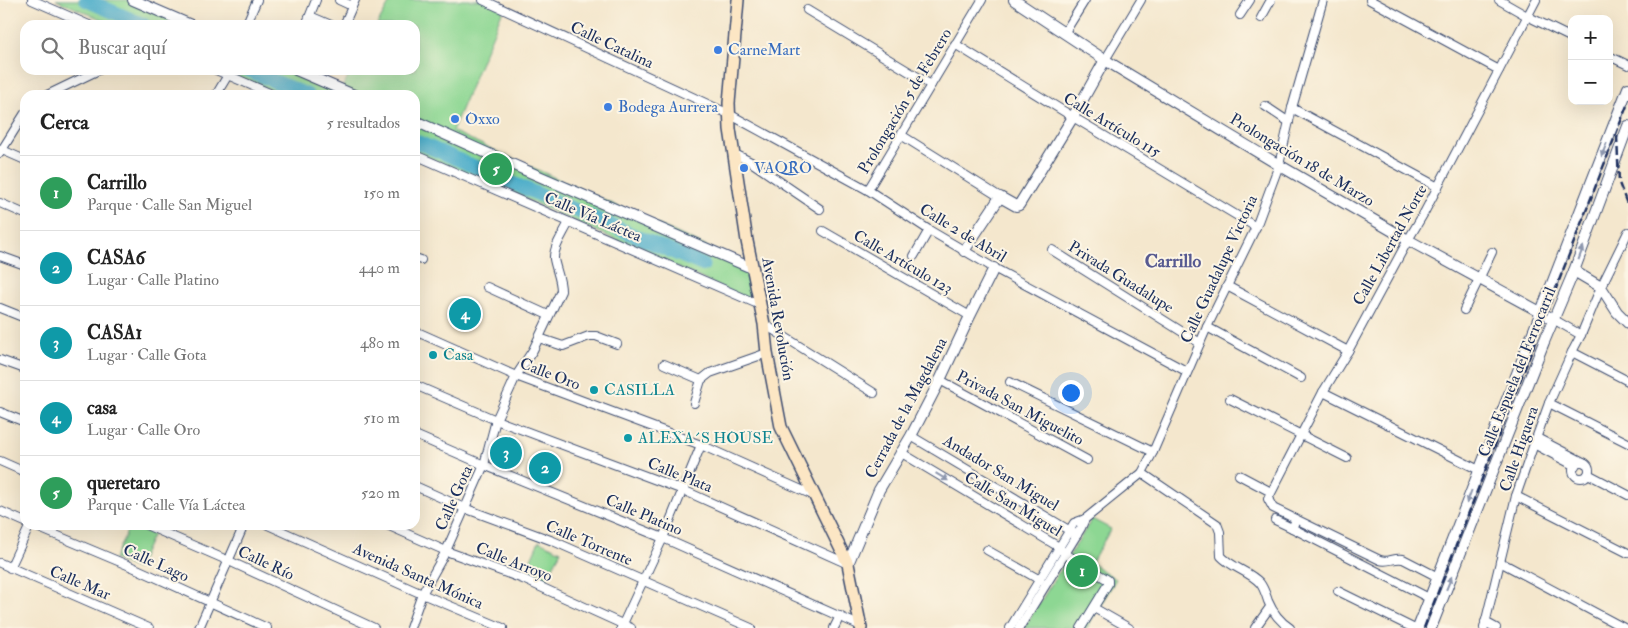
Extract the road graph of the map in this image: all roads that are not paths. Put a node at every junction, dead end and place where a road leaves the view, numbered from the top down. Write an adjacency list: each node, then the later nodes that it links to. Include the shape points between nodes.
1 (32, 0): 24 (street)
2 (133, 0): 25 (street)
3 (256, 0): 26 (street)
4 (316, 0): 21 (street)
5 (339, 0): 18 (street)
6 (482, 0): 48 (street, Calle Catalina)
7 (738, 0): 48 (main road, Avenida Revolución)
8 (982, 0): 32 (street, Prolongación 5 de Febrero)
9 (1085, 0): 30 (street)
10 (1141, 0): 34 (street)
11 (1250, 0): 20 (street)
12 (1271, 0): 23 (street)
13 (1323, 0): 47 (street, Calle Guadalupe Victoria)
14 (1370, 0): 36 (street)
15 (1499, 0): 22 (street)
16 (1536, 0): 22 (street, Calle Libertad Norte)
17 (1019, 1): 30 (street, Prolongación 18 de Marzo)
18 (354, 3): 29 (street)
19 (806, 10): 40 (street)
20 (1240, 15)
21 (310, 16): 27 (street); 28 (street)
22 (1527, 16): 31 (street); 36 (street, Calle Libertad Norte)
23 (1261, 18)
24 (78, 20)
25 (179, 20)
26 (248, 20)
27 (308, 20)
28 (319, 20)
29 (346, 20)
30 (1066, 32): 34 (street, Prolongación 18 de Marzo)
31 (1568, 36)
32 (956, 44): 40 (street, Prolongación 5 de Febrero); 49 (street, Calle Artículo 115)
33 (1613, 58): 35 (street)
34 (1105, 60): 49 (street); 59 (street, Prolongación 18 de Marzo)
35 (1628, 65)
36 (1499, 70): 60 (street, Calle Libertad Norte)
37 (89, 75): 42 (street)
38 (228, 75): 43 (street); 44 (street)
39 (308, 75): 45 (street)
40 (931, 85): 54 (street, Prolongación 5 de Febrero)
41 (1628, 88): 88 (street, Calle Espuela del Ferrocarril, one-way to 88)
42 (57, 90)
43 (219, 90)
44 (262, 90)
45 (342, 90)
46 (1266, 106): 51 (street)
47 (1292, 108): 51 (street, Calle Guadalupe Victoria); 60 (street)
48 (730, 114): 56 (main road, Avenida Revolución); 61 (street, Calle 2 de Abril)
49 (1072, 118): 62 (street, via 1018,206); 67 (street, Calle Artículo 115)
50 (20, 121): 55 (street)
51 (1289, 122): 59 (street, Calle Guadalupe Victoria)
52 (420, 123): 78 (street, Calle Vía Láctea)
53 (1628, 126): 80 (street, Calle Espuela del Ferrocarril, one-way to 53)
54 (901, 134): 61 (street, Prolongación 5 de Febrero); 62 (street)
55 (0, 151): 58 (street)
56 (733, 153): 64 (street); 78 (main road, Avenida Revolución)
57 (420, 156): 66 (street, Calle Vía Láctea)
58 (20, 158)
59 (1280, 165): 67 (street, Calle Guadalupe Victoria); 71 (street, Prolongación 18 de Marzo)
60 (1438, 187): 71 (street, Calle Libertad Norte)
61 (868, 190): 68 (street, Calle 2 de Abril)
62 (1000, 197): 73 (street)
63 (0, 204): 65 (street)
64 (820, 209)
65 (20, 212)
66 (570, 222): 85 (street, Calle Vía Láctea); 89 (street, Calle Gota, via 555,252 561,291)
67 (1256, 227): 82 (street, Calle Guadalupe Victoria)
68 (929, 230): 73 (street, Calle 2 de Abril); 76 (street)
69 (823, 231): 91 (street, Calle Artículo 123)
70 (1628, 232): 83 (street, Calle Higuera)
71 (1408, 240): 81 (street, Prolongación 18 de Marzo); 101 (street, Calle Libertad Norte)
72 (1052, 250): 99 (street, Privada Guadalupe)
73 (964, 251): 79 (street, Calle 2 de Abril)
74 (1492, 252): 81 (street)
75 (0, 256): 77 (street)
76 (914, 256)
77 (20, 264)
78 (752, 267): 85 (main road, Avenida Revolución)
79 (994, 268): 91 (street, Cerrada de la Magdalena); 107 (street, Calle 2 de Abril)
80 (1574, 271): 83 (street); 92 (street, Calle Espuela del Ferrocarril)
81 (1480, 278): 87 (street); 88 (street, Prolongación 18 de Marzo)
82 (1227, 286): 95 (street, Calle Guadalupe Victoria); 101 (street)
83 (1601, 287): 93 (street); 97 (street, Calle Higuera)
84 (487, 288): 89 (street)
85 (760, 306): 94 (main road, Avenida Revolución)
86 (0, 308): 90 (street)
87 (1464, 310)
88 (1541, 312): 92 (street, Prolongación 18 de Marzo); 126 (street, Calle Espuela del Ferrocarril)
89 (548, 315): 98 (street, Calle Gota)
90 (20, 316)
91 (970, 316): 111 (street, Cerrada de la Magdalena)
92 (1554, 319): 97 (street, Prolongación 18 de Marzo); 129 (street, Calle Espuela del Ferrocarril)
93 (1628, 323)
94 (764, 324): 103 (main road, Avenida Revolución); 116 (street)
95 (1207, 327): 99 (street, Calle Guadalupe Victoria); 109 (street)
96 (420, 333): 108 (street, Calle Oro)
97 (1581, 335): 102 (street, Calle Higuera)
98 (539, 338): 100 (street, via 563,346 596,336); 108 (street, Calle Gota)
99 (1200, 342): 107 (street, Calle Guadalupe Victoria)
100 (617, 344)
101 (1348, 351): 115 (street, Calle Libertad Norte)
102 (1572, 352): 112 (street); 118 (street, Calle Higuera)
103 (767, 353): 110 (street, via 710,373); 148 (main road, Avenida Revolución, via 781,427)
104 (0, 360): 106 (street)
105 (664, 364): 110 (street)
106 (20, 368)
107 (1186, 371): 132 (street, Calle Guadalupe Victoria)
108 (516, 376): 122 (street, Calle Gota); 130 (street, Calle Oro)
109 (1301, 378)
110 (701, 380): 119 (street)
111 (940, 380): 124 (street, Cerrada de la Magdalena); 134 (street, Privada San Miguelito)
112 (1628, 381)
113 (1010, 382): 132 (street)
114 (420, 387): 122 (street, Calle Plata)
115 (1323, 392): 123 (street, Calle Libertad Norte); 140 (street, Calle Espuela del Ferrocarril)
116 (874, 393)
117 (1230, 399): 123 (street)
118 (1549, 403): 127 (street, Calle Higuera); 128 (street)
119 (694, 404)
120 (0, 412): 121 (street)
121 (20, 420)
122 (496, 420): 137 (street, Calle Gota); 145 (street, Calle Plata)
123 (1300, 435): 133 (street); 146 (street, Calle Libertad Norte)
124 (911, 436): 131 (street, Cerrada de la Magdalena); 163 (street, Andador San Miguel)
125 (420, 437): 137 (street, Calle Platino)
126 (1492, 439): 129 (street); 140 (street, Calle Espuela del Ferrocarril)
127 (1536, 441): 136 (street); 138 (street); 149 (street, Calle Higuera)
128 (1628, 443)
129 (1504, 444): 206 (street, Calle Espuela del Ferrocarril, one-way to 129)
130 (701, 445): 145 (street); 148 (street, Calle Oro)
131 (900, 452): 168 (street, Calle San Miguel, one-way to 168); 173 (street, Cerrada de la Magdalena, via 879,490)
132 (1153, 452): 141 (street, Calle Guadalupe Victoria)
133 (1347, 458)
134 (1087, 460)
135 (0, 461): 139 (street)
136 (1585, 463): 138 (street); 142 (street, via 1589,468)
137 (484, 465): 150 (street, Calle Gota); 165 (street, Calle Platino)
138 (1575, 466): 142 (street, via 1574,472 1578,477 1584,478)
139 (20, 470)
140 (1479, 470): 175 (street, Calle Espuela del Ferrocarril, one-way to 175)
141 (1142, 473): 152 (street, Calle Guadalupe Victoria); 182 (street, via 1217,524 1221,556 1260,584)
142 (1588, 474): 147 (street)
143 (1239, 476): 146 (street)
144 (420, 488): 150 (street, Calle Torrente)
145 (683, 490): 165 (street); 173 (street, Calle Plata)
146 (1271, 492): 155 (street, Calle Libertad Norte, via 1268,499 1273,508)
147 (1628, 495)
148 (815, 496): 173 (main road, Avenida Revolución)
149 (1516, 496): 169 (street); 171 (street, Calle Higuera)
150 (464, 508): 166 (street, Calle Gota); 177 (street, Calle Torrente, via 552,541)
151 (0, 511): 153 (street)
152 (1085, 518): 163 (street, Calle Guadalupe Victoria, via 1074,523); 164 (street, Calle Guadalupe Victoria)
153 (20, 520)
154 (1275, 520): 156 (street)
155 (1296, 520): 156 (street); 175 (street, via 1385,562 1403,559)
156 (1292, 528): 180 (street)
157 (29, 530): 174 (street)
158 (43, 530): 181 (street, Calle Lago)
159 (158, 530): 170 (street, Calle Río)
160 (242, 530): 170 (street)
161 (279, 530): 179 (street, Avenida Santa Mónica)
162 (399, 530): 166 (street, Calle Arroyo)
163 (1069, 530): 164 (street, Andador San Miguel); 168 (street, Calle Guadalupe Victoria)
164 (1076, 535): 168 (street, Calle Guadalupe Victoria)
165 (663, 538): 177 (street); 184 (street, Calle Platino)
166 (446, 550): 179 (street, Calle Gota); 187 (street, Calle Arroyo, via 523,579)
167 (987, 550): 176 (street)
168 (1061, 550): 176 (street, Calle Guadalupe Victoria); 183 (street, Calle San Miguel, via 1109,582); 199 (street, Calle Guadalupe Victoria)
169 (1628, 553)
170 (229, 561): 181 (street); 192 (street, Calle Río)
171 (1500, 562): 186 (street, Calle Higuera); 208 (street)
172 (0, 563): 174 (street, Calle Mar)
173 (848, 564): 188 (main road, Avenida Revolución)
174 (10, 568): 189 (street, Calle Mar)
175 (1438, 576): 180 (street, Calle Espuela del Ferrocarril)
176 (1040, 580): 198 (street, Calle Guadalupe Victoria)
177 (642, 581): 187 (street); 196 (street, Calle Torrente)
178 (1338, 591): 204 (street)
179 (422, 594): 193 (street, Calle Gota); 194 (street, Avenida Santa Mónica)
180 (1429, 598): 205 (street, Calle Espuela del Ferrocarril)
181 (210, 603): 190 (street); 191 (street, Calle Lago)
182 (1270, 607): 202 (street); 203 (street)
183 (1094, 608): 200 (street); 201 (street)
184 (840, 616): 188 (street, Calle Platino); 197 (street)
185 (1628, 623): 208 (street)
186 (1485, 625): 207 (street)
187 (622, 626): 195 (street, Calle Arroyo)
188 (861, 627)
189 (150, 628)
190 (199, 628)
191 (267, 628)
192 (374, 628)
193 (410, 628)
194 (503, 628)
195 (631, 628)
196 (752, 628)
197 (834, 628)
198 (1010, 628)
199 (1019, 628)
200 (1082, 628)
201 (1129, 628)
202 (1255, 628)
203 (1290, 628)
204 (1413, 628)
205 (1418, 628)
206 (1431, 628)
207 (1496, 628)
208 (1624, 628)

